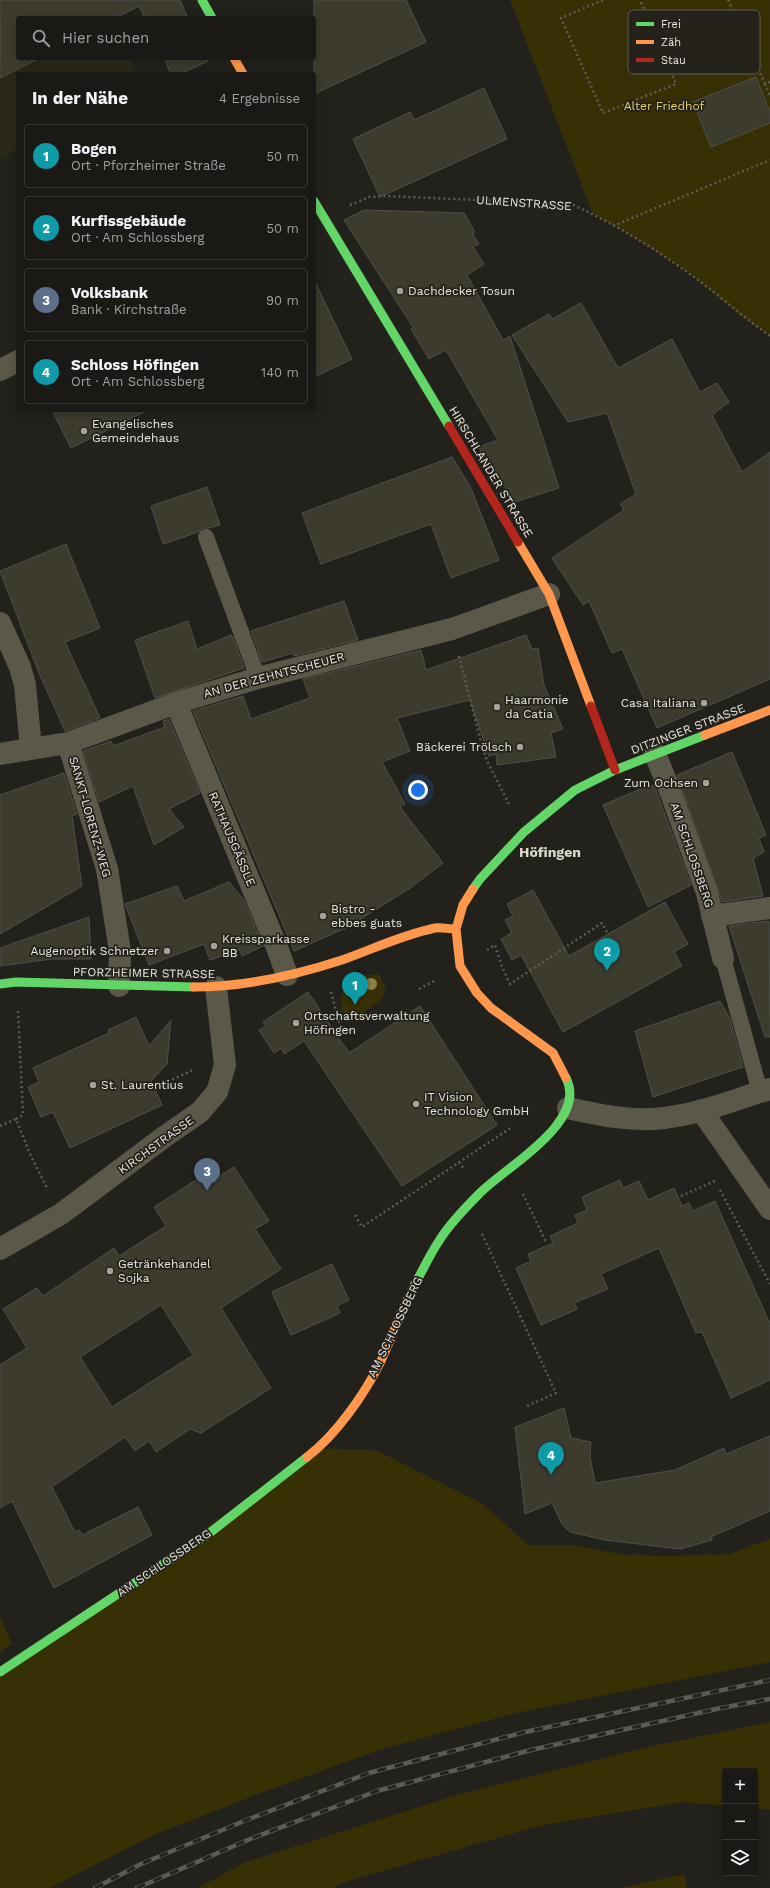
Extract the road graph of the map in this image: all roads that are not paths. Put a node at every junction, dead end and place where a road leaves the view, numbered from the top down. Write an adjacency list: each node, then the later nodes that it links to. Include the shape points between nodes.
1 (202, 0): 2 (main road)
2 (211, 16)
3 (235, 60): 4 (main road)
4 (242, 72)
5 (316, 206): 9 (main road, HIRSCHLANDER STRASSE)
6 (16, 362): 7 (street)
7 (0, 370)
8 (206, 537): 11 (lane)
9 (549, 594): 11 (street, AN DER ZEHNTSCHEUER, via 452,629); 18 (main road, HIRSCHLANDER STRASSE)
10 (0, 623): 15 (street, via 25,684)
11 (258, 678): 12 (street, AN DER ZEHNTSCHEUER)
12 (176, 703): 14 (street, AN DER ZEHNTSCHEUER); 23 (street, RATHAUSGÄSSLE)
13 (770, 710): 17 (main road, DITZINGER STRASSE)
14 (68, 743): 15 (street, AN DER ZEHNTSCHEUER); 25 (street, SANKT-LORENZ-WEG, via 107,869 120,951)
15 (31, 748): 16 (street, AN DER ZEHNTSCHEUER)
16 (0, 754)
17 (655, 754): 18 (main road, DITZINGER STRASSE); 20 (street, AM SCHLOSSBERG, via 707,893)
18 (615, 770): 21 (main road, via 575,790 524,832 480,879 462,905)
19 (770, 908): 20 (street)
20 (712, 916): 22 (street, AM SCHLOSSBERG)
21 (456, 929): 23 (main road, PFORZHEIMER STRASSE, via 436,928); 28 (main road, via 460,966 477,993 491,1008 553,1054 569,1084)
22 (723, 958): 27 (lane)
23 (286, 975): 26 (main road, PFORZHEIMER STRASSE)
24 (0, 984): 25 (main road, PFORZHEIMER STRASSE, via 16,982)
25 (119, 986): 26 (main road, PFORZHEIMER STRASSE)
26 (216, 987): 31 (street, KIRCHSTRASSE, via 225,1065 217,1092 200,1112 61,1214)
27 (765, 1091): 29 (street)
28 (568, 1108): 29 (street, via 632,1118 664,1118); 32 (main road, AM SCHLOSSBERG, via 552,1133 468,1205 435,1247 413,1288 379,1364 346,1417 319,1448 207,1535)
29 (701, 1110): 30 (street)
30 (770, 1209)
31 (0, 1249)
32 (0, 1672)

